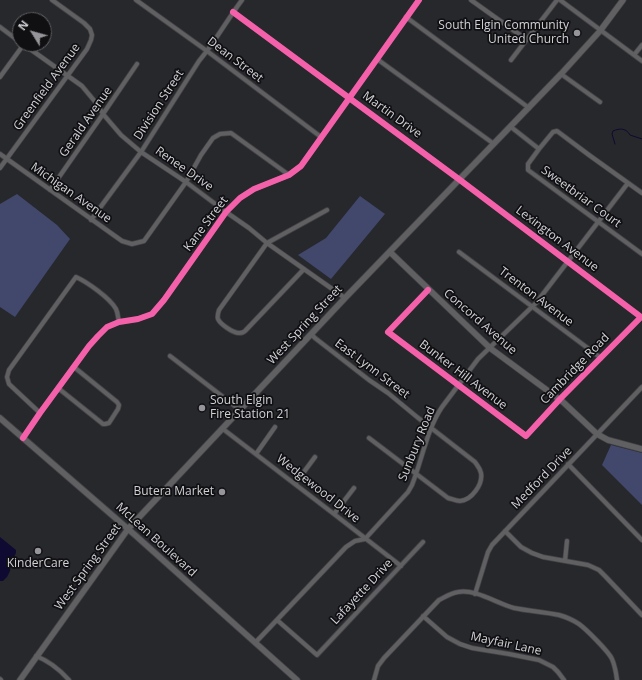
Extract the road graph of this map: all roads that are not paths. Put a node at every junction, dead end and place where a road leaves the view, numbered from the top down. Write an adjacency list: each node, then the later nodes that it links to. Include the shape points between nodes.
1 (52, 0): 24 (street, Greenfield Avenue, via 84,23 92,35 87,49)
2 (136, 0): 15 (street, Dean Street)
3 (242, 0): 8 (street, Division Street)
4 (419, 0): 9 (street, Kane Street)
5 (471, 0): 13 (street)
6 (559, 0): 11 (street); 13 (street)
7 (624, 0): 11 (main road, West Spring Street)
8 (232, 12): 15 (street, Division Street); 26 (street, Martin Drive)
9 (406, 17): 19 (street, Kane Street); 28 (street)
10 (0, 27): 12 (street)
11 (600, 31): 18 (street); 23 (main road, West Spring Street)
12 (12, 36)
13 (527, 40): 20 (street)
14 (642, 45): 18 (street)
15 (207, 51): 31 (street, Dean Street); 34 (street, Division Street, via 198,61)
16 (18, 52): 25 (street)
17 (35, 52): 24 (street, Renee Drive)
18 (634, 55): 21 (street)
19 (377, 59): 26 (street, Kane Street); 32 (street)
20 (511, 60)
21 (642, 61)
22 (137, 64): 29 (street, Gerald Avenue)
23 (561, 74): 27 (street); 28 (main road, West Spring Street)
24 (67, 76): 29 (street, Renee Drive, via 82,86); 36 (street, Greenfield Avenue)
25 (0, 77)
26 (349, 98): 31 (street, Kane Street); 39 (street, Martin Drive)
27 (600, 102)
28 (529, 108): 30 (main road, West Spring Street)
29 (104, 114): 34 (street, Renee Drive, via 121,135); 42 (street, Gerald Avenue)
30 (511, 127): 32 (main road, West Spring Street); 33 (street)
31 (321, 137): 38 (street, Kane Street, via 301,166)
32 (494, 144): 39 (main road, West Spring Street)
33 (539, 149): 41 (street, via 553,132 557,131); 47 (street, Sweetbriar Court, via 528,164 528,170)
34 (141, 152): 40 (street, Renee Drive); 46 (street, Division Street)
35 (0, 154): 36 (street, Michigan Avenue)
36 (6, 159): 37 (street, Greenfield Avenue); 42 (street, Michigan Avenue)
37 (0, 168)
38 (289, 175): 40 (street, via 231,133 213,138); 45 (street, Kane Street, via 254,189)
39 (460, 180): 49 (main road, West Spring Street); 52 (street, Lexington Avenue)
40 (186, 182): 45 (street, Renee Drive); 46 (street, Michigan Avenue, via 144,241 132,244 122,241)
41 (628, 182): 43 (street); 47 (street, Sunbury Road)
42 (50, 190): 46 (street, Michigan Avenue)
43 (642, 193)
44 (328, 210): 48 (street)
45 (226, 212): 48 (street, Renee Drive); 58 (street, Kane Street, via 152,314)
46 (91, 220)
47 (598, 222): 51 (street, Sweetbriar Court); 52 (street, Sunbury Road)
48 (267, 243): 53 (street, Renee Drive); 53 (street, via 220,307 217,316 220,322 233,332 245,331)
49 (390, 252): 54 (main road, Concord Avenue); 55 (main road, West Spring Street)
50 (459, 252): 56 (street, Trenton Avenue)
51 (642, 254)
52 (568, 262): 56 (street, Sunbury Road); 57 (street, Lexington Avenue)
53 (304, 269): 55 (street, Renee Drive)
54 (428, 290): 60 (main road, Concord Avenue); 64 (street, Bunker Hill Avenue, via 388,332)
55 (345, 298): 59 (main road, West Spring Street)
56 (532, 307): 60 (street, Sunbury Road); 62 (street, Trenton Avenue)
57 (641, 316): 62 (street, Cambridge Road)
58 (119, 322): 63 (street, Kane Street, via 98,336); 69 (street, via 110,301 84,280 76,277 9,370 7,377 9,384)
59 (311, 334): 68 (main road, West Spring Street); 72 (street, East Lynn Street)
60 (490, 348): 64 (street, Sunbury Road); 67 (main road, Concord Avenue)
61 (170, 356): 68 (street)
62 (601, 358): 67 (street, Cambridge Road)
63 (74, 367): 66 (street, Kane Street); 66 (street, via 118,402 118,409 109,423 103,424)
64 (458, 385): 72 (street, Sunbury Road); 75 (street, Bunker Hill Avenue)
65 (642, 387): 74 (street, Medford Drive)
66 (58, 388): 69 (street, Kane Street)
67 (560, 400): 74 (main road, Concord Avenue); 75 (street, Cambridge Road)
68 (240, 410): 73 (main road, West Spring Street)
69 (40, 413): 76 (street, Kane Street)
70 (0, 418): 76 (main road, McLean Boulevard)
71 (275, 427): 79 (street)
72 (431, 428): 82 (street, Sunbury Road); 82 (street, East Lynn Street, via 475,462 479,467 481,481 472,495 459,501 448,498)
73 (222, 429): 79 (street, Wedgewood Drive); 86 (main road, West Spring Street)
74 (597, 434): 78 (main road, Concord Avenue, via 608,440); 81 (street, Medford Drive)
75 (526, 436)
76 (23, 438): 86 (main road, McLean Boulevard)
77 (369, 438): 82 (street)
78 (642, 449)
79 (256, 454): 83 (street, Wedgewood Drive)
80 (315, 457): 83 (street)
81 (568, 464): 87 (street, Medford Drive); 89 (street)
82 (417, 474): 88 (street, Sunbury Road, via 408,492)
83 (295, 484): 85 (street, Wedgewood Drive)
84 (354, 488): 85 (street)
85 (334, 514): 88 (street, Wedgewood Drive)
86 (128, 529): 98 (main road, McLean Boulevard); 99 (main road, West Spring Street)
87 (505, 531): 92 (street, via 532,554); 94 (street, Medford Drive, via 488,552)
88 (365, 539): 93 (street, Wedgewood Drive); 97 (street, Sunbury Road, via 355,540 346,547)
89 (642, 540)
90 (567, 541): 92 (street)
91 (423, 542): 93 (street, Lafayette Drive)
92 (564, 561): 95 (street, via 588,565 599,570)
93 (400, 566): 97 (street, Lafayette Drive, via 316,654)
94 (475, 594): 96 (street, via 457,592 449,595 439,600); 105 (street, via 514,608 559,615 580,625 612,658 616,668)
95 (642, 615)
96 (423, 616): 103 (street, via 381,662); 104 (street, Mayfair Lane, via 447,637 460,644 539,660 553,666)
97 (277, 620): 98 (street, Sunbury Road)
98 (256, 643): 102 (main road, McLean Boulevard)
99 (36, 656): 100 (main road, West Spring Street); 101 (street, via 45,660)
100 (20, 680)
101 (69, 680)
102 (296, 680)
103 (374, 680)
104 (564, 680)
105 (616, 680)

